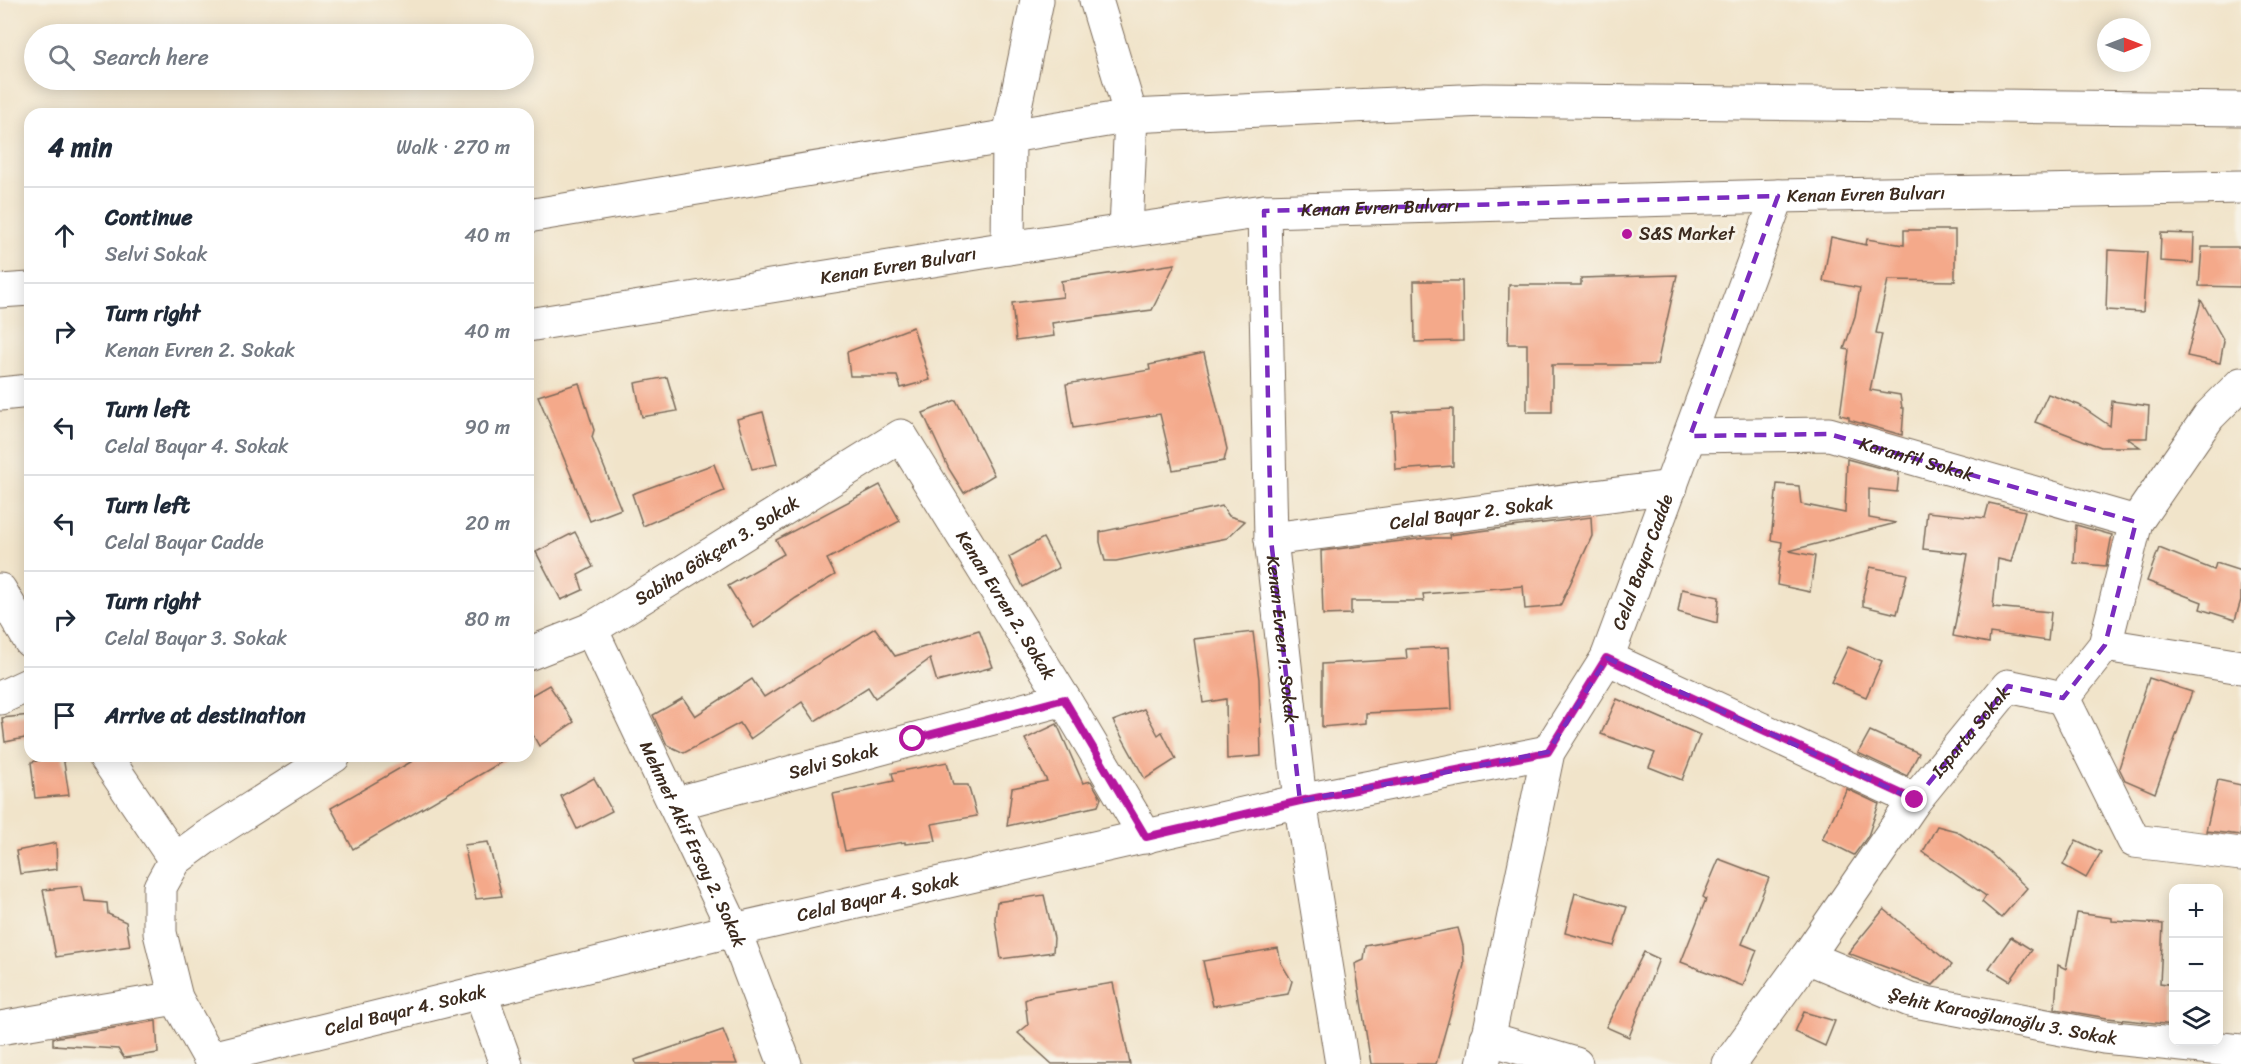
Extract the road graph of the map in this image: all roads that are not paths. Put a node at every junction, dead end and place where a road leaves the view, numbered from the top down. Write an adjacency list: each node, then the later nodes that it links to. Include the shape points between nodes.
1 (1037, 0): 5 (street)
2 (1096, 0): 4 (street)
3 (2241, 109): 4 (street, via 1484,100)
4 (1131, 116): 5 (street); 10 (street)
5 (1009, 136): 9 (street); 11 (street)
6 (2241, 187): 7 (street, Kenan Evren Bulvarı)
7 (1778, 196): 8 (street, Kenan Evren Bulvarı); 19 (street, Celal Bayar Cadde)
8 (1264, 211): 10 (street, Kenan Evren Bulvarı); 22 (street, Kenan Evren 1. Sokak)
9 (534, 215)
10 (1126, 230): 11 (street, Kenan Evren Bulvarı)
11 (1008, 248): 14 (street, Kenan Evren Bulvarı)
12 (24, 290): 13 (street)
13 (0, 291)
14 (534, 324)
15 (2241, 384): 21 (street, via 2209,417)
16 (24, 392): 17 (street)
17 (0, 394)
18 (900, 436): 24 (street, Sabiha Gökçen 3. Sokak); 33 (street, Kenan Evren 2. Sokak)
19 (1690, 436): 20 (street, Celal Bayar Cadde); 21 (street, Karanfil Sokak, via 1829,434)
20 (1671, 487): 22 (street, Celal Bayar 2. Sokak); 28 (street, Celal Bayar Cadde)
21 (2136, 522): 26 (street)
22 (1271, 539): 38 (street, Kenan Evren 1. Sokak)
23 (0, 590): 25 (street)
24 (591, 629): 27 (street, Sabiha Gökçen 3. Sokak); 39 (street, Mehmet Akif Ersoy 2. Sokak)
25 (24, 631)
26 (2105, 645): 29 (street); 31 (street)
27 (534, 652)
28 (1606, 658): 34 (street, Celal Bayar Cadde); 37 (street)
29 (2241, 667)
30 (24, 687): 32 (street)
31 (2062, 698): 37 (street, Isparta Sokak, via 2008,686); 41 (street, via 2134,841)
32 (0, 699)
33 (1064, 699): 39 (street, Selvi Sokak); 40 (street, Kenan Evren 2. Sokak)
34 (1548, 752): 38 (street, Celal Bayar 4. Sokak); 48 (street, Celal Bayar Cadde)
35 (109, 762): 42 (street)
36 (324, 762): 42 (street)
37 (1915, 800): 44 (street, Isparta Sokak)
38 (1300, 801): 40 (street, Celal Bayar 4. Sokak); 53 (street, Kenan Evren 1. Sokak)
39 (674, 804): 43 (street, Mehmet Akif Ersoy 2. Sokak)
40 (1146, 837): 43 (street, Celal Bayar 4. Sokak)
41 (2241, 854)
42 (175, 861): 46 (street, via 160,887 160,933)
43 (734, 930): 45 (street, Celal Bayar 4. Sokak); 52 (street, Mehmet Akif Ersoy 2. Sokak)
44 (1807, 957): 49 (street, Şehit Karaoğlanoğlu 3. Sokak, via 1910,1000 2104,1037); 55 (street, Isparta Sokak)
45 (480, 992): 50 (street, Celal Bayar 4. Sokak); 51 (street)
46 (176, 998): 47 (street); 50 (street)
47 (0, 1028)
48 (1485, 1051): 54 (street)
49 (2241, 1051)
50 (212, 1061)
51 (506, 1064)
52 (785, 1064)
53 (1342, 1064)
54 (1576, 1064)
55 (1729, 1064)

